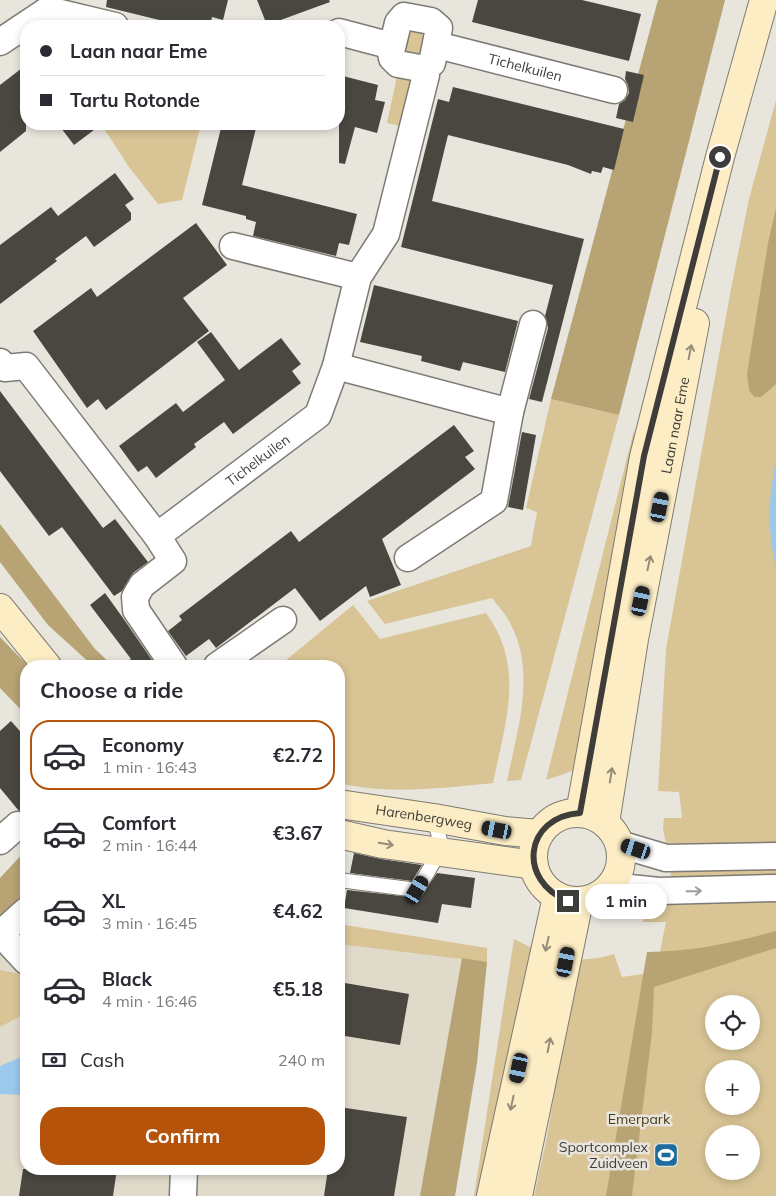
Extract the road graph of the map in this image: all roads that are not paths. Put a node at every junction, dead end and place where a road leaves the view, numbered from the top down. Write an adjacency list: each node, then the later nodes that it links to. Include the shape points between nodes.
1 (764, 0): 11 (street, Laan naar Eme)
2 (404, 8): 8 (street, via 410,16 436,24 440,30); 9 (street)
3 (33, 20): 4 (street, via 48,10)
4 (90, 20)
5 (20, 29): 7 (street)
6 (345, 34): 9 (street)
7 (0, 42)
8 (437, 45): 10 (street, Tichelkuilen, via 432,63); 12 (street, Tichelkuilen)
9 (392, 46): 10 (street, via 391,56 396,63)
10 (425, 69): 14 (street, Tichelkuilen, via 386,234)
11 (739, 88): 27 (street, Laan naar Eme, via 644,456); 29 (street, Laan naar Eme, one-way to 11, via 634,639)
12 (614, 90)
13 (233, 246): 14 (street)
14 (358, 277): 16 (street, Tichelkuilen)
15 (532, 324): 18 (street)
16 (336, 366): 18 (street); 19 (street, Tichelkuilen, via 318,415)
17 (2, 367): 19 (street, via 26,366)
18 (510, 412): 20 (street, via 494,501)
19 (157, 536): 24 (street, via 173,561 142,585 135,597 136,610)
20 (408, 558)
21 (0, 608): 23 (street)
22 (284, 620): 25 (street)
23 (42, 660)
24 (170, 660)
25 (226, 660)
26 (345, 805): 28 (street, Harenbergweg)
27 (580, 813): 29 (street, via 593,816); 30 (street, via 557,818)
28 (434, 818): 30 (street, Harenbergweg); 32 (lane, via 442,848)
29 (612, 833): 33 (street, via 666,858); 36 (street, via 621,858 618,873)
30 (539, 834): 34 (street, via 534,849)
31 (345, 835): 32 (street, one-way to 32)
32 (440, 852): 34 (street); 35 (lane, via 417,890)
33 (776, 856)
34 (534, 865): 38 (street, via 546,888)
35 (345, 881)
36 (610, 886): 37 (street, one-way to 37, via 659,891); 38 (street, via 596,897)
37 (776, 888)
38 (568, 899): 44 (street, one-way to 44); 45 (street, one-way to 38)
39 (20, 916): 40 (street)
40 (0, 934): 41 (street)
41 (20, 955)
42 (184, 1175): 43 (street)
43 (183, 1196)
44 (491, 1196)
45 (518, 1196)

